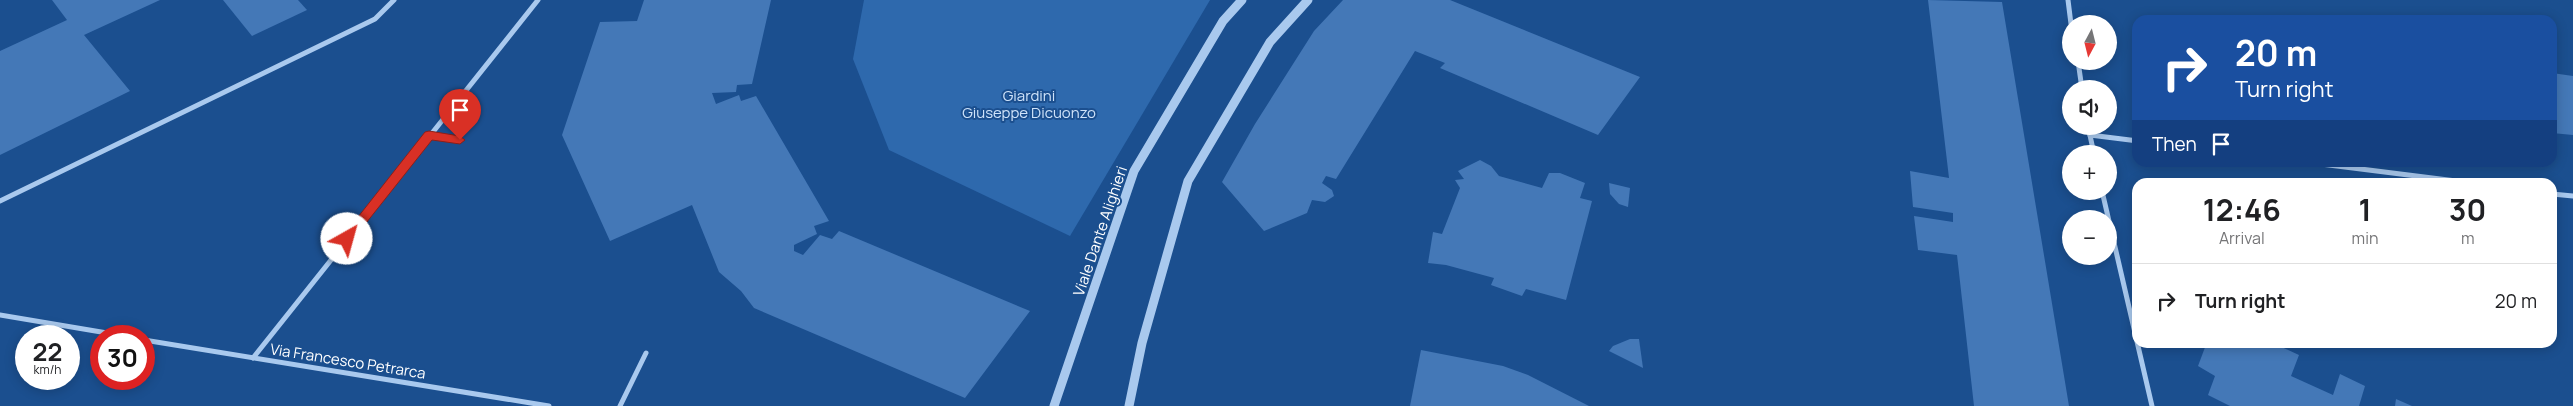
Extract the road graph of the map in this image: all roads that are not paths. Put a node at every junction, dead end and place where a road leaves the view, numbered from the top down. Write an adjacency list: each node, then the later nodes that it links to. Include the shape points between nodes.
1 (394, 0): 17 (street, via 376,19)
2 (538, 0): 7 (street)
3 (1242, 0): 27 (street, Viale Dante Alighieri, via 1223,21 1134,171)
4 (1308, 0): 28 (street, via 1270,42 1188,181 1142,343)
5 (2068, 0): 6 (street)
6 (2070, 15)
7 (429, 135): 9 (street); 24 (street)
8 (2090, 136): 10 (street); 11 (street)
9 (460, 140)
10 (2132, 141)
11 (2092, 145)
12 (2345, 167): 13 (street)
13 (2432, 178)
14 (2557, 194): 15 (street)
15 (2573, 196)
16 (2104, 200): 19 (street)
17 (0, 201)
18 (0, 315): 20 (street)
19 (2132, 320)
20 (90, 330)
21 (155, 342): 24 (street, Via Francesco Petrarca)
22 (2139, 348): 29 (street)
23 (646, 354): 26 (street)
24 (253, 358): 25 (street, Via Francesco Petrarca)
25 (549, 406)
26 (620, 406)
27 (1054, 406)
28 (1129, 406)
29 (2152, 406)

